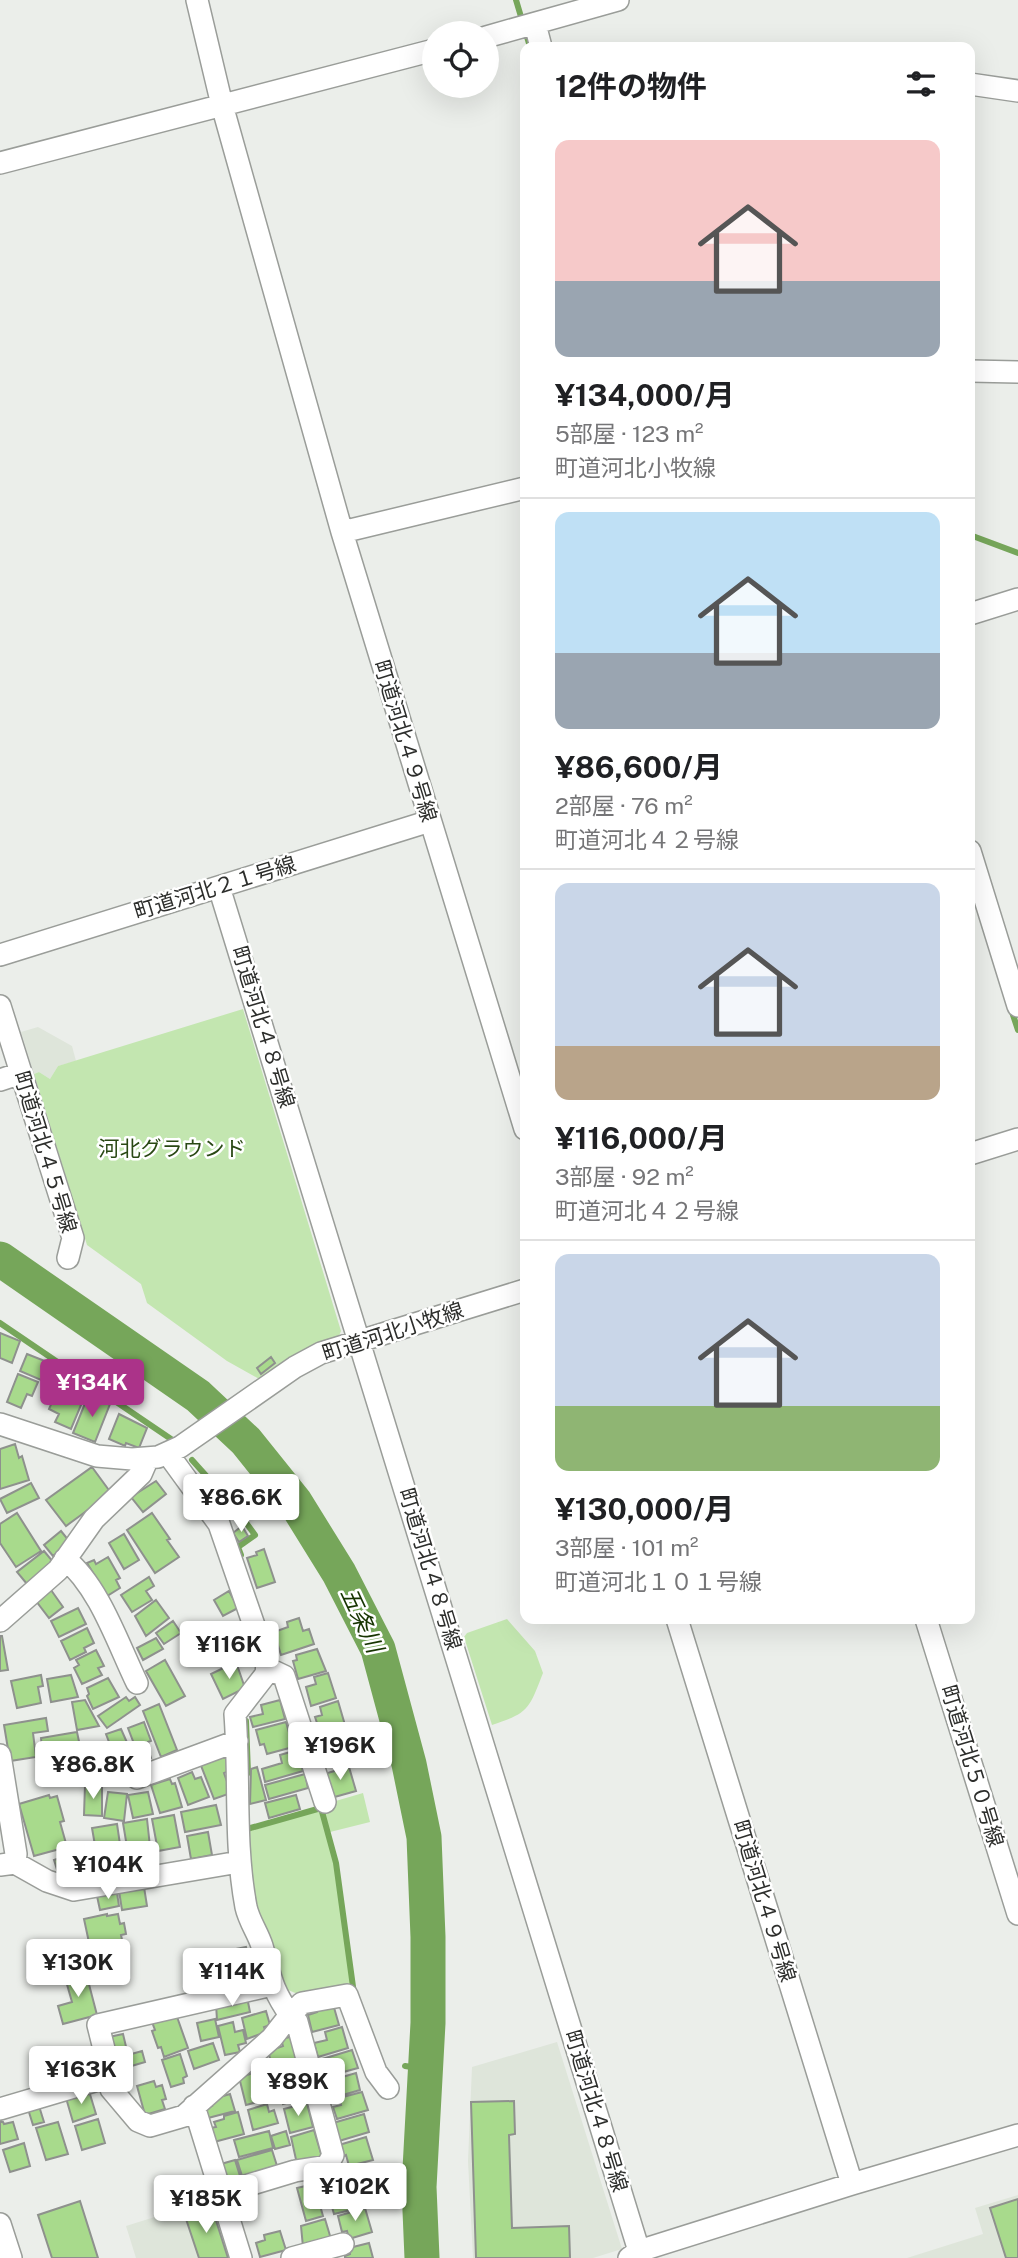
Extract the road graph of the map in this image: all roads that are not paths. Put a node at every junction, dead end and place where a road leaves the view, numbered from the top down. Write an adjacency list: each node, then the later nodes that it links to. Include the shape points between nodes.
1 (197, 0): 9 (street, 町道河北４９号線)
2 (618, 0): 3 (street)
3 (535, 24): 4 (street); 5 (street)
4 (499, 34)
5 (540, 42)
6 (422, 53): 9 (street)
7 (975, 85): 8 (street)
8 (1018, 91)
9 (222, 104): 10 (street); 14 (street, 町道河北４９号線)
10 (0, 163)
11 (975, 371): 12 (street)
12 (1018, 372)
13 (520, 489): 14 (street)
14 (342, 532): 17 (street, 町道河北４９号線)
15 (1018, 599): 16 (street)
16 (975, 612)
17 (430, 821): 19 (street, 町道河北２１号線); 25 (street, 町道河北４９号線)
18 (975, 867): 22 (street)
19 (219, 887): 20 (street, 町道河北２１号線); 30 (street, 町道河北４８号線)
20 (0, 954)
21 (0, 1006): 23 (street, 町道河北４５号線)
22 (1018, 1006)
23 (21, 1073): 24 (street); 28 (street, 町道河北４５号線, via 73,1238)
24 (0, 1080)
25 (520, 1113)
26 (1018, 1139): 27 (street)
27 (975, 1152)
28 (68, 1258)
29 (520, 1292): 30 (street, 町道河北小牧線)
30 (361, 1340): 32 (street, 町道河北小牧線, via 310,1359 191,1440); 59 (street, 町道河北４８号線)
31 (0, 1424): 32 (street, via 97,1456)
32 (158, 1456): 33 (street, via 94,1519); 38 (street, via 219,1524)
33 (65, 1559): 34 (street); 39 (street, via 96,1598)
34 (0, 1621)
35 (679, 1624): 55 (street, 町道河北４９号線)
36 (928, 1624): 47 (street, 町道河北５０号線)
37 (943, 1624): 46 (street)
38 (267, 1668): 40 (street, via 235,1714); 43 (street, via 284,1676)
39 (137, 1683)
40 (237, 1741): 42 (street); 44 (street)
41 (0, 1755): 45 (street, via 16,1854)
42 (137, 1778)
43 (325, 1802)
44 (239, 1862): 45 (street, via 74,1890); 48 (street, via 247,1911 262,1944)
45 (8, 1864)
46 (1018, 1871)
47 (1018, 1914)
48 (272, 1985): 49 (street); 50 (street, via 98,2025 110,2073)
49 (290, 2015): 51 (street, via 302,2003 347,1995 376,2072); 52 (street, via 272,2038); 56 (street, via 297,2022 333,2155 327,2166)
50 (107, 2077): 52 (street, via 111,2089 138,2121 150,2126 184,2116); 53 (street)
51 (388, 2088)
52 (194, 2106): 56 (street)
53 (0, 2109)
54 (1018, 2135): 55 (street)
55 (852, 2184): 59 (street)
56 (222, 2193): 61 (street)
57 (0, 2224): 60 (street)
58 (343, 2244): 62 (street)
59 (634, 2255)
60 (11, 2258)
61 (241, 2258)
62 (292, 2258)

